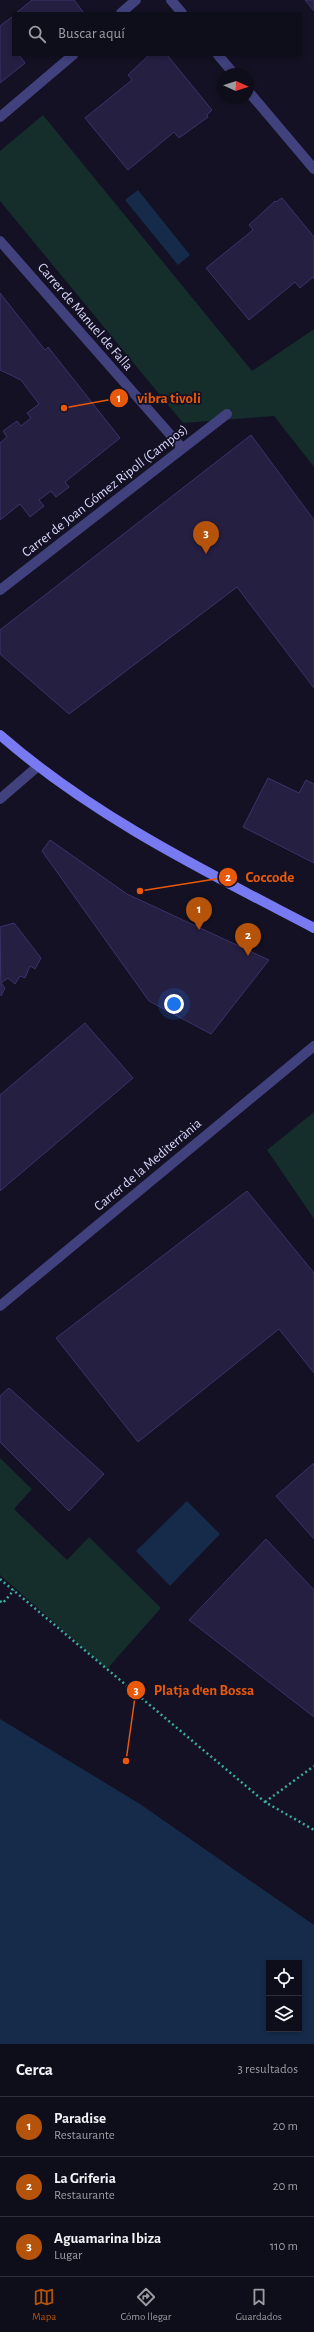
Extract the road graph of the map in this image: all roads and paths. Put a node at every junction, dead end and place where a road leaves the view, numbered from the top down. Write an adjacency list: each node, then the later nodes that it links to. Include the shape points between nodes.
1 (136, 0): 3 (street)
2 (171, 0): 4 (street)
3 (122, 12)
4 (181, 12)
5 (72, 56): 9 (street)
6 (219, 56): 7 (street)
7 (229, 68)
8 (254, 98): 10 (street)
9 (0, 117)
10 (314, 169)
11 (0, 241): 13 (street, Carrer de Manuel de Falla)
12 (227, 414): 13 (street, Carrer de Joan Gómez Ripoll (Campos))
13 (182, 448): 14 (street, Carrer de Joan Gómez Ripoll (Campos))
14 (0, 590)
15 (0, 735): 16 (street)
16 (37, 767): 17 (street); 18 (street, via 135,833)
17 (0, 799)
18 (314, 928)
19 (314, 1046): 20 (street, Carrer de la Mediterrània)
20 (0, 1306)
21 (0, 1578): 22 (path)
22 (14, 1590): 23 (path, via 3,1603); 25 (path)
23 (0, 1601)
24 (314, 1766): 25 (path)
25 (265, 1802): 26 (path)
26 (314, 1830)

